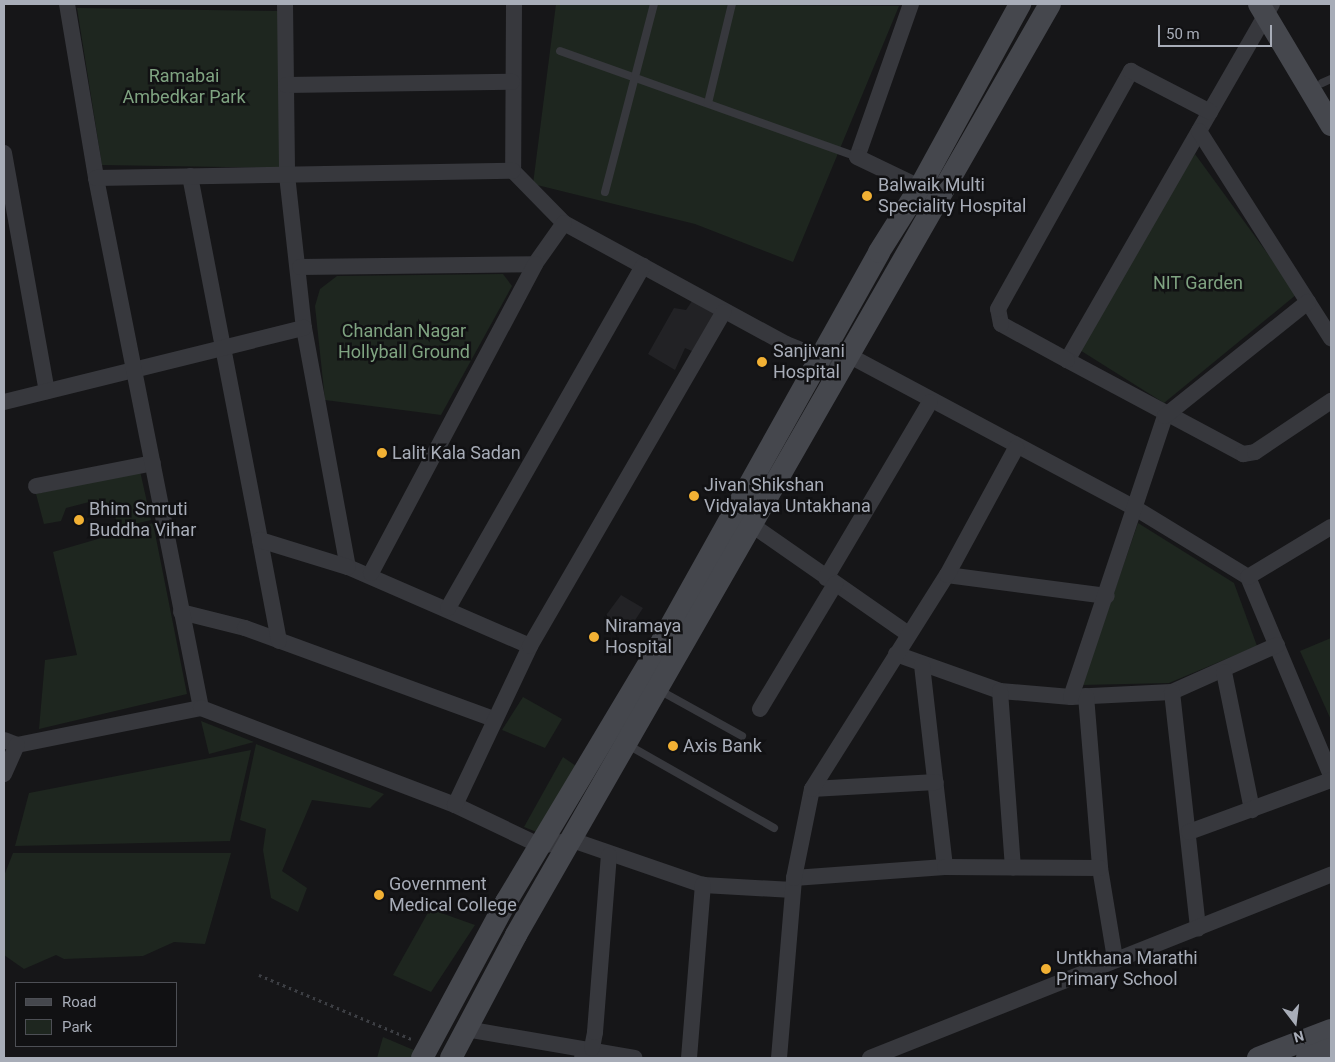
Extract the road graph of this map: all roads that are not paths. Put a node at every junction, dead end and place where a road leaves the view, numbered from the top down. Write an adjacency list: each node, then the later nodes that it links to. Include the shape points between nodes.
1 (67, 4): 24 (street)
2 (285, 4): 13 (street)
3 (514, 4): 12 (street)
4 (654, 4): 11 (lane)
5 (732, 4): 15 (lane)
6 (911, 4): 20 (street)
7 (1020, 4): 26 (main road)
8 (1050, 4): 26 (main road)
9 (1268, 6): 14 (main road); 16 (street); 17 (main road)
10 (560, 51): 11 (lane)
11 (633, 77): 15 (lane); 25 (lane)
12 (512, 82): 13 (street); 21 (street)
13 (286, 85): 22 (street)
14 (1328, 86)
15 (708, 103): 20 (lane)
16 (1210, 112): 18 (street); 38 (street, via 1131,71 998,309 1001,324)
17 (1331, 125)
18 (1199, 131): 31 (street); 38 (street)
19 (4, 153): 40 (street)
20 (857, 157): 26 (street)
21 (513, 171): 22 (street); 27 (street)
22 (287, 175): 23 (street); 30 (street)
23 (190, 176): 24 (street); 35 (street)
24 (96, 178): 39 (street)
25 (605, 192)
26 (930, 192): 36 (main road); 37 (main road)
27 (564, 222): 28 (street); 29 (street)
28 (535, 264): 30 (street); 53 (street)
29 (643, 266): 32 (street); 58 (street)
30 (300, 267): 33 (street)
31 (1308, 302): 34 (street); 44 (street)
32 (724, 312): 37 (street); 63 (street)
33 (304, 328): 35 (street); 52 (street)
34 (1331, 338)
35 (221, 348): 39 (street); 51 (street)
36 (850, 356): 37 (street); 43 (street); 49 (main road)
37 (820, 358): 87 (main road)
38 (1067, 360): 44 (street)
39 (135, 370): 40 (street); 46 (street)
40 (47, 391): 42 (street)
41 (1331, 401): 44 (street, via 1256,452 1242,454)
42 (4, 402)
43 (930, 402): 45 (street); 56 (street)
44 (1165, 416): 48 (street)
45 (1016, 448): 48 (street); 54 (street)
46 (154, 463): 47 (street); 59 (street)
47 (36, 486)
48 (1135, 508): 55 (street); 57 (street)
49 (752, 525): 56 (street); 67 (main road)
50 (1331, 527): 55 (street)
51 (260, 540): 52 (street); 61 (street)
52 (348, 568): 53 (street)
53 (371, 574): 58 (street)
54 (947, 575): 57 (street); 60 (street)
55 (1248, 577): 62 (street)
56 (830, 581): 60 (street); 72 (street)
57 (1107, 596): 70 (street)
58 (448, 608): 63 (street)
59 (181, 612): 61 (street); 71 (street)
60 (908, 632): 64 (street)
61 (279, 641): 73 (street)
62 (1277, 645): 66 (street); 78 (street)
63 (530, 646): 73 (street)
64 (896, 654): 65 (street); 81 (street)
65 (922, 665): 68 (street); 80 (street)
66 (1224, 672): 69 (street); 83 (street)
67 (658, 689): 74 (lane); 76 (main road)
68 (1000, 690): 70 (street); 90 (street)
69 (1172, 692): 70 (street); 85 (street)
70 (1079, 696): 91 (street)
71 (201, 708): 75 (street); 82 (street)
72 (760, 709)
73 (493, 719): 82 (street)
74 (742, 736)
75 (11, 742): 77 (street)
76 (626, 744): 84 (lane); 86 (main road)
77 (4, 774)
78 (1331, 775)
79 (1331, 780): 83 (street)
80 (936, 782): 81 (street); 89 (street)
81 (812, 790): 93 (street)
82 (456, 806): 87 (street)
83 (1252, 810): 85 (street)
84 (774, 828)
85 (1189, 832): 95 (street)
86 (572, 840): 87 (street); 88 (street); 97 (main road)
87 (541, 846): 100 (main road)
88 (609, 856): 94 (street); 101 (street)
89 (945, 867): 90 (street); 93 (street)
90 (1013, 868): 91 (street)
91 (1100, 868): 96 (street)
92 (1331, 875): 95 (street)
93 (793, 884): 94 (street); 105 (street)
94 (703, 886): 104 (street)
95 (1198, 929): 96 (street)
96 (1115, 959): 106 (street)
97 (466, 1028): 101 (street); 102 (main road)
98 (1331, 1030): 107 (main road)
99 (1331, 1049): 108 (main road)
100 (425, 1052)
101 (587, 1053): 103 (street)
102 (451, 1058)
103 (635, 1058)
104 (689, 1058)
105 (779, 1058)
106 (870, 1058)
107 (1258, 1058)
108 (1307, 1058)

